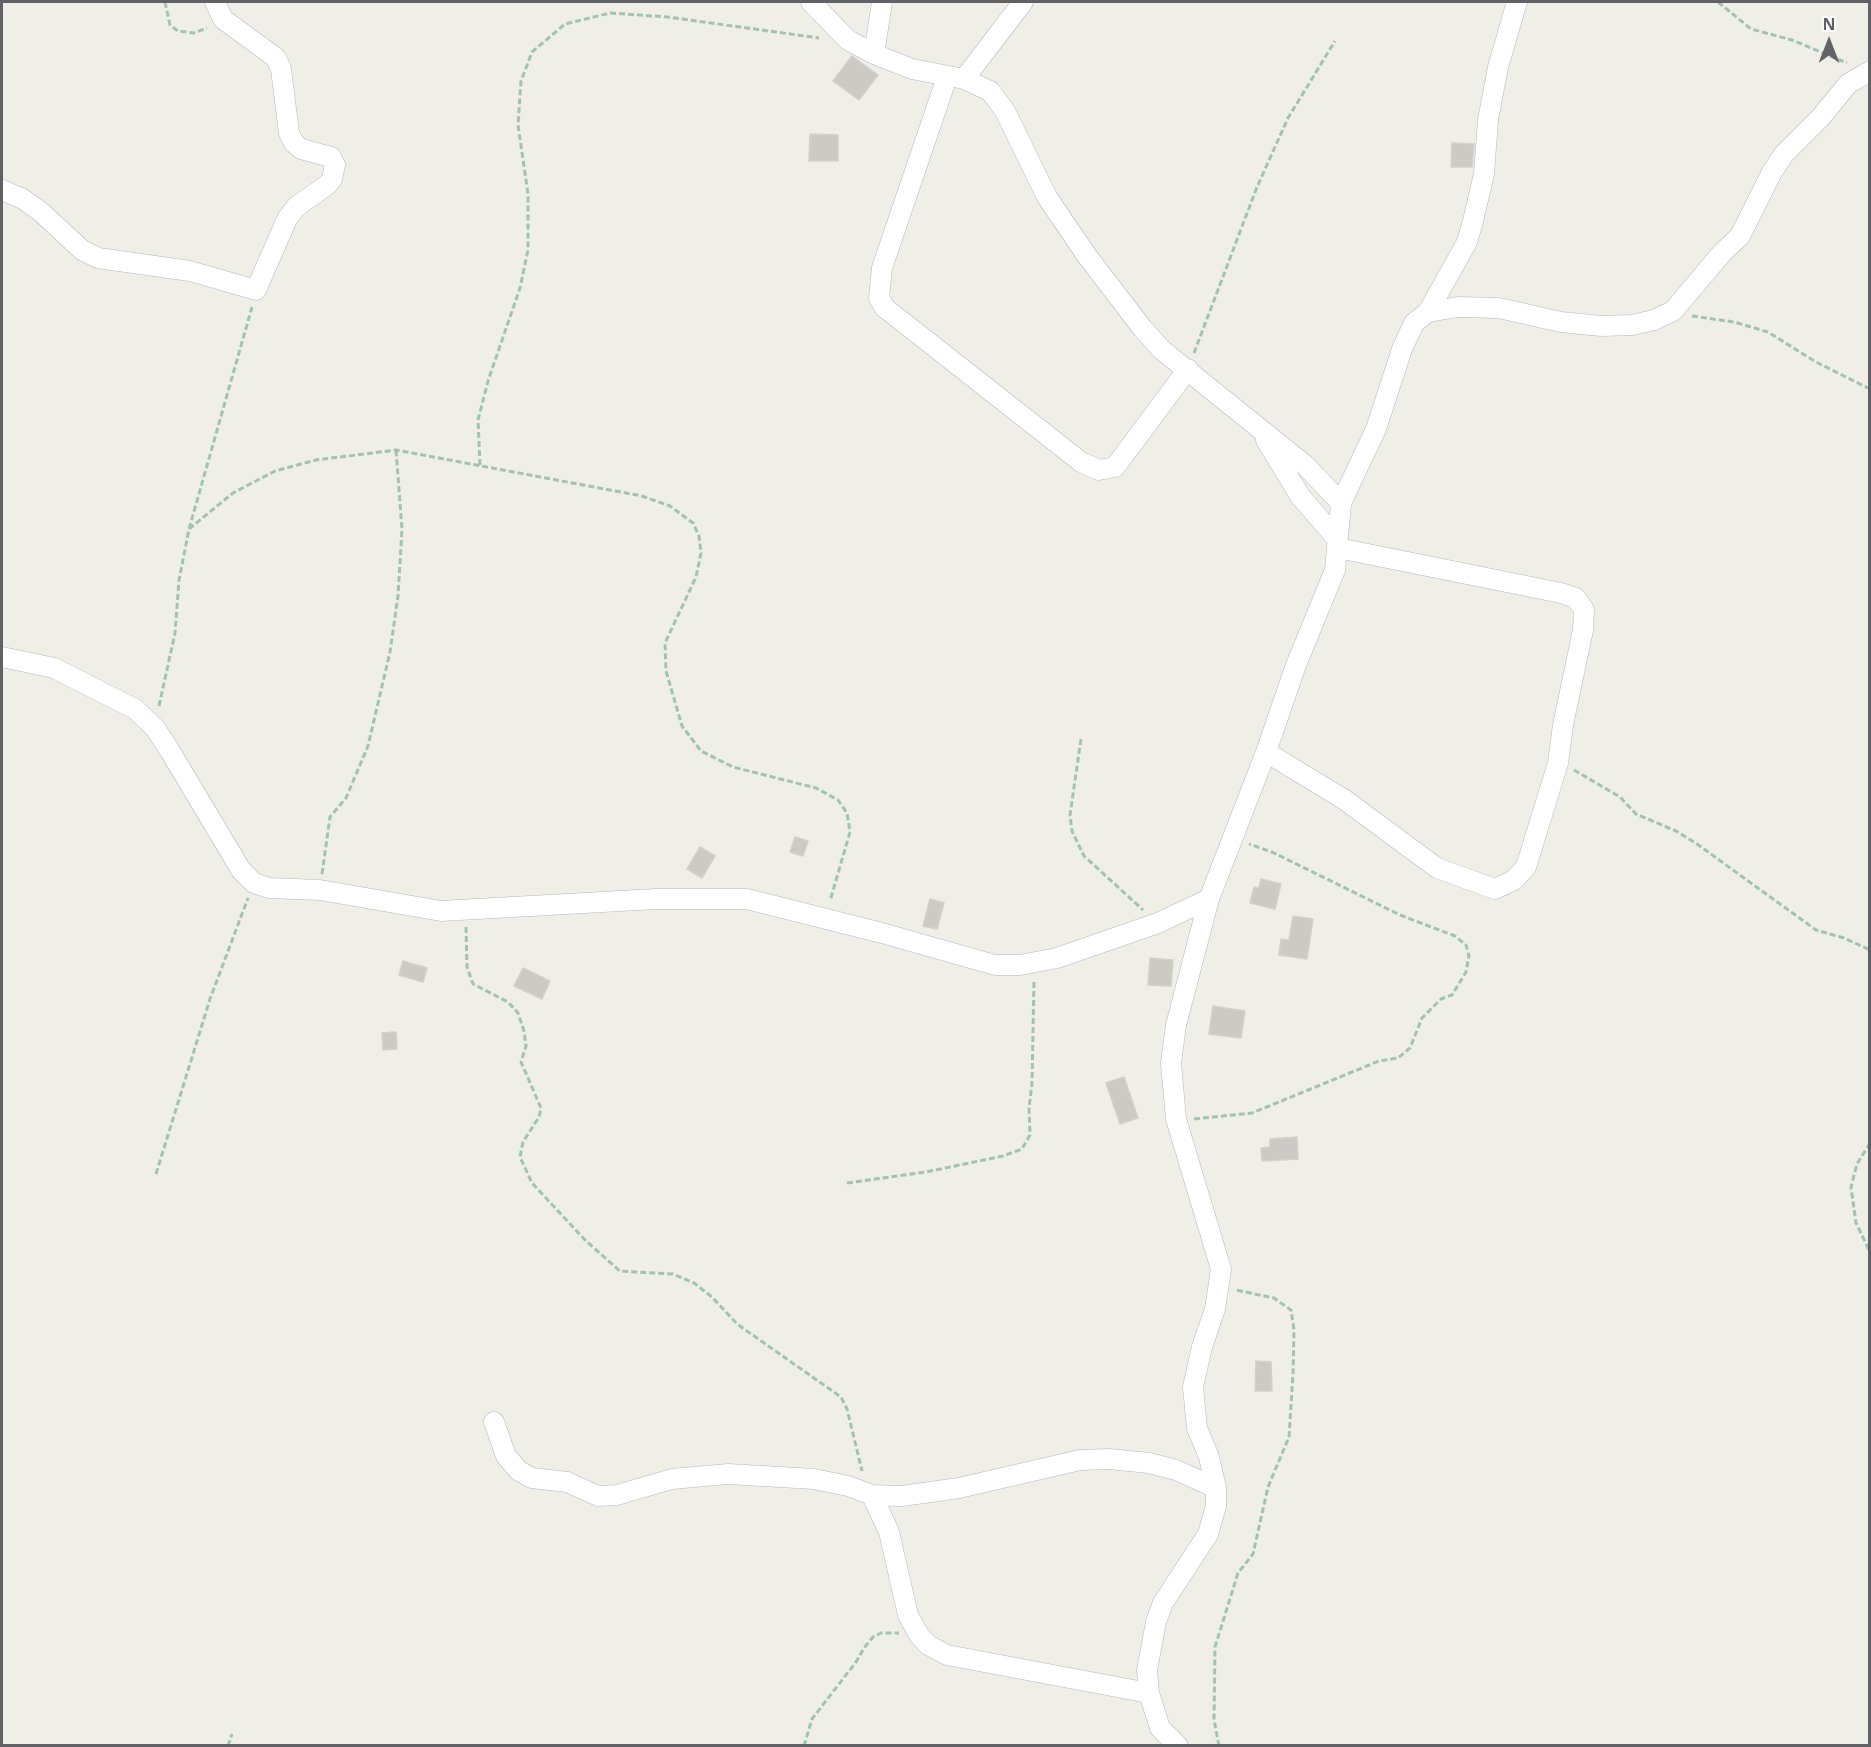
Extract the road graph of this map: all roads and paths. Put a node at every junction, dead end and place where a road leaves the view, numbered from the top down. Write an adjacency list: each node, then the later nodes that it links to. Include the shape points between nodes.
1 (165, 2): 7 (path, via 170,25 178,31 194,33)
2 (812, 2): 8 (street)
3 (882, 2): 10 (street)
4 (1023, 2): 12 (street)
5 (1516, 2): 16 (street, via 1498,67 1488,120 1484,174 1473,222 1467,242)
6 (1718, 2): 11 (path, via 1751,29 1792,40)
7 (219, 10): 14 (street, via 276,58 294,143 301,149 331,157 335,165 327,185 296,207 287,219)
8 (848, 40): 10 (street); 21 (path, via 610,13 565,24 532,52 521,81 518,125 528,194 528,250 520,288 478,420)
9 (1335, 41): 17 (path, via 1288,118 1257,186)
10 (874, 54): 12 (street, via 912,69)
11 (1867, 71): 15 (street, via 1848,84 1784,154 1740,236)
12 (955, 78): 17 (street, via 990,92 1005,111 1047,197 1087,256 1162,350); 17 (street, via 882,268 879,298 885,308 1081,462 1099,470 1115,467)
13 (2, 190): 14 (street, via 23,199 82,250 98,258 190,272)
14 (256, 290): 23 (path)
15 (1673, 311): 16 (street, via 1632,326 1561,322 1498,308 1458,307); 18 (path, via 1768,332 1806,357)
16 (1428, 312): 22 (street, via 1414,323 1402,349 1376,429)
17 (1188, 369): 19 (street)
18 (1869, 389)
19 (1259, 429): 22 (street, via 1305,465); 24 (street, via 1300,496)
20 (396, 450): 21 (path); 23 (path, via 316,459 275,471 233,493); 32 (path, via 402,529 390,652 368,746 346,798 330,817)
21 (480, 465): 35 (path, via 642,496 670,506 693,523 701,553 696,577 666,643 666,671 675,707 682,726 701,751 733,767 816,788 838,800 847,813 850,832)
22 (1341, 503): 24 (street)
23 (189, 529): 26 (path, via 179,580 175,633)
24 (1338, 544): 28 (street, via 1335,570); 29 (street, via 1576,598 1584,610 1583,630)
25 (2, 657): 26 (street, via 54,668 135,709)
26 (155, 728): 31 (street, via 241,870)
27 (1081, 739): 36 (path, via 1070,815 1072,831 1084,856)
28 (1266, 752): 29 (street, via 1354,806 1437,868 1495,889 1514,880 1526,867); 30 (street)
29 (1558, 763): 37 (path, via 1620,797 1636,814 1697,844 1816,930)
30 (1233, 838): 33 (street); 39 (path, via 1455,936 1466,945 1466,972 1452,995 1441,999 1422,1018 1410,1048 1398,1058 1379,1061 1252,1113)
31 (254, 883): 32 (street, via 269,888); 41 (path, via 210,999)
32 (320, 891): 34 (street, via 441,911)
33 (1209, 899): 36 (street); 39 (street, via 1176,1025 1172,1063)
34 (465, 911): 35 (street, via 701,897 747,899); 47 (path, via 467,967 473,984 508,1002 518,1013 524,1031 521,1062 540,1108 520,1157 532,1183 620,1271 673,1274 694,1283 737,1324 841,1397)
35 (824, 919): 38 (street, via 995,965)
36 (1158, 922): 38 (street)
37 (1869, 950)
38 (1037, 962): 42 (path, via 1032,991 1030,1135 1022,1149 926,1172)
39 (1176, 1119): 44 (street, via 1217,1252)
40 (1869, 1143): 43 (path, via 1857,1164 1851,1187 1856,1223)
41 (156, 1174)
42 (847, 1183)
43 (1869, 1252)
44 (1220, 1286): 46 (street, via 1193,1387 1197,1428); 54 (path, via 1274,1298 1291,1310 1294,1330 1289,1437 1268,1487 1253,1554 1238,1572 1215,1647)
45 (494, 1422): 47 (street, via 506,1456 519,1471 532,1478 567,1482 598,1496 617,1495 693,1475 728,1474 831,1481)
46 (1216, 1488): 47 (street, via 1176,1470 1109,1459 1080,1460 929,1494); 49 (street, via 1216,1506 1208,1534 1163,1603 1156,1622 1147,1670)
47 (872, 1495): 48 (street, via 889,1532 908,1615)
48 (919, 1635): 49 (street, via 947,1655); 52 (path, via 873,1637 812,1719)
49 (1149, 1693): 53 (street, via 1160,1728)
50 (232, 1734): 51 (path)
51 (228, 1746)
52 (804, 1746)
53 (1178, 1746)
54 (1219, 1746)

